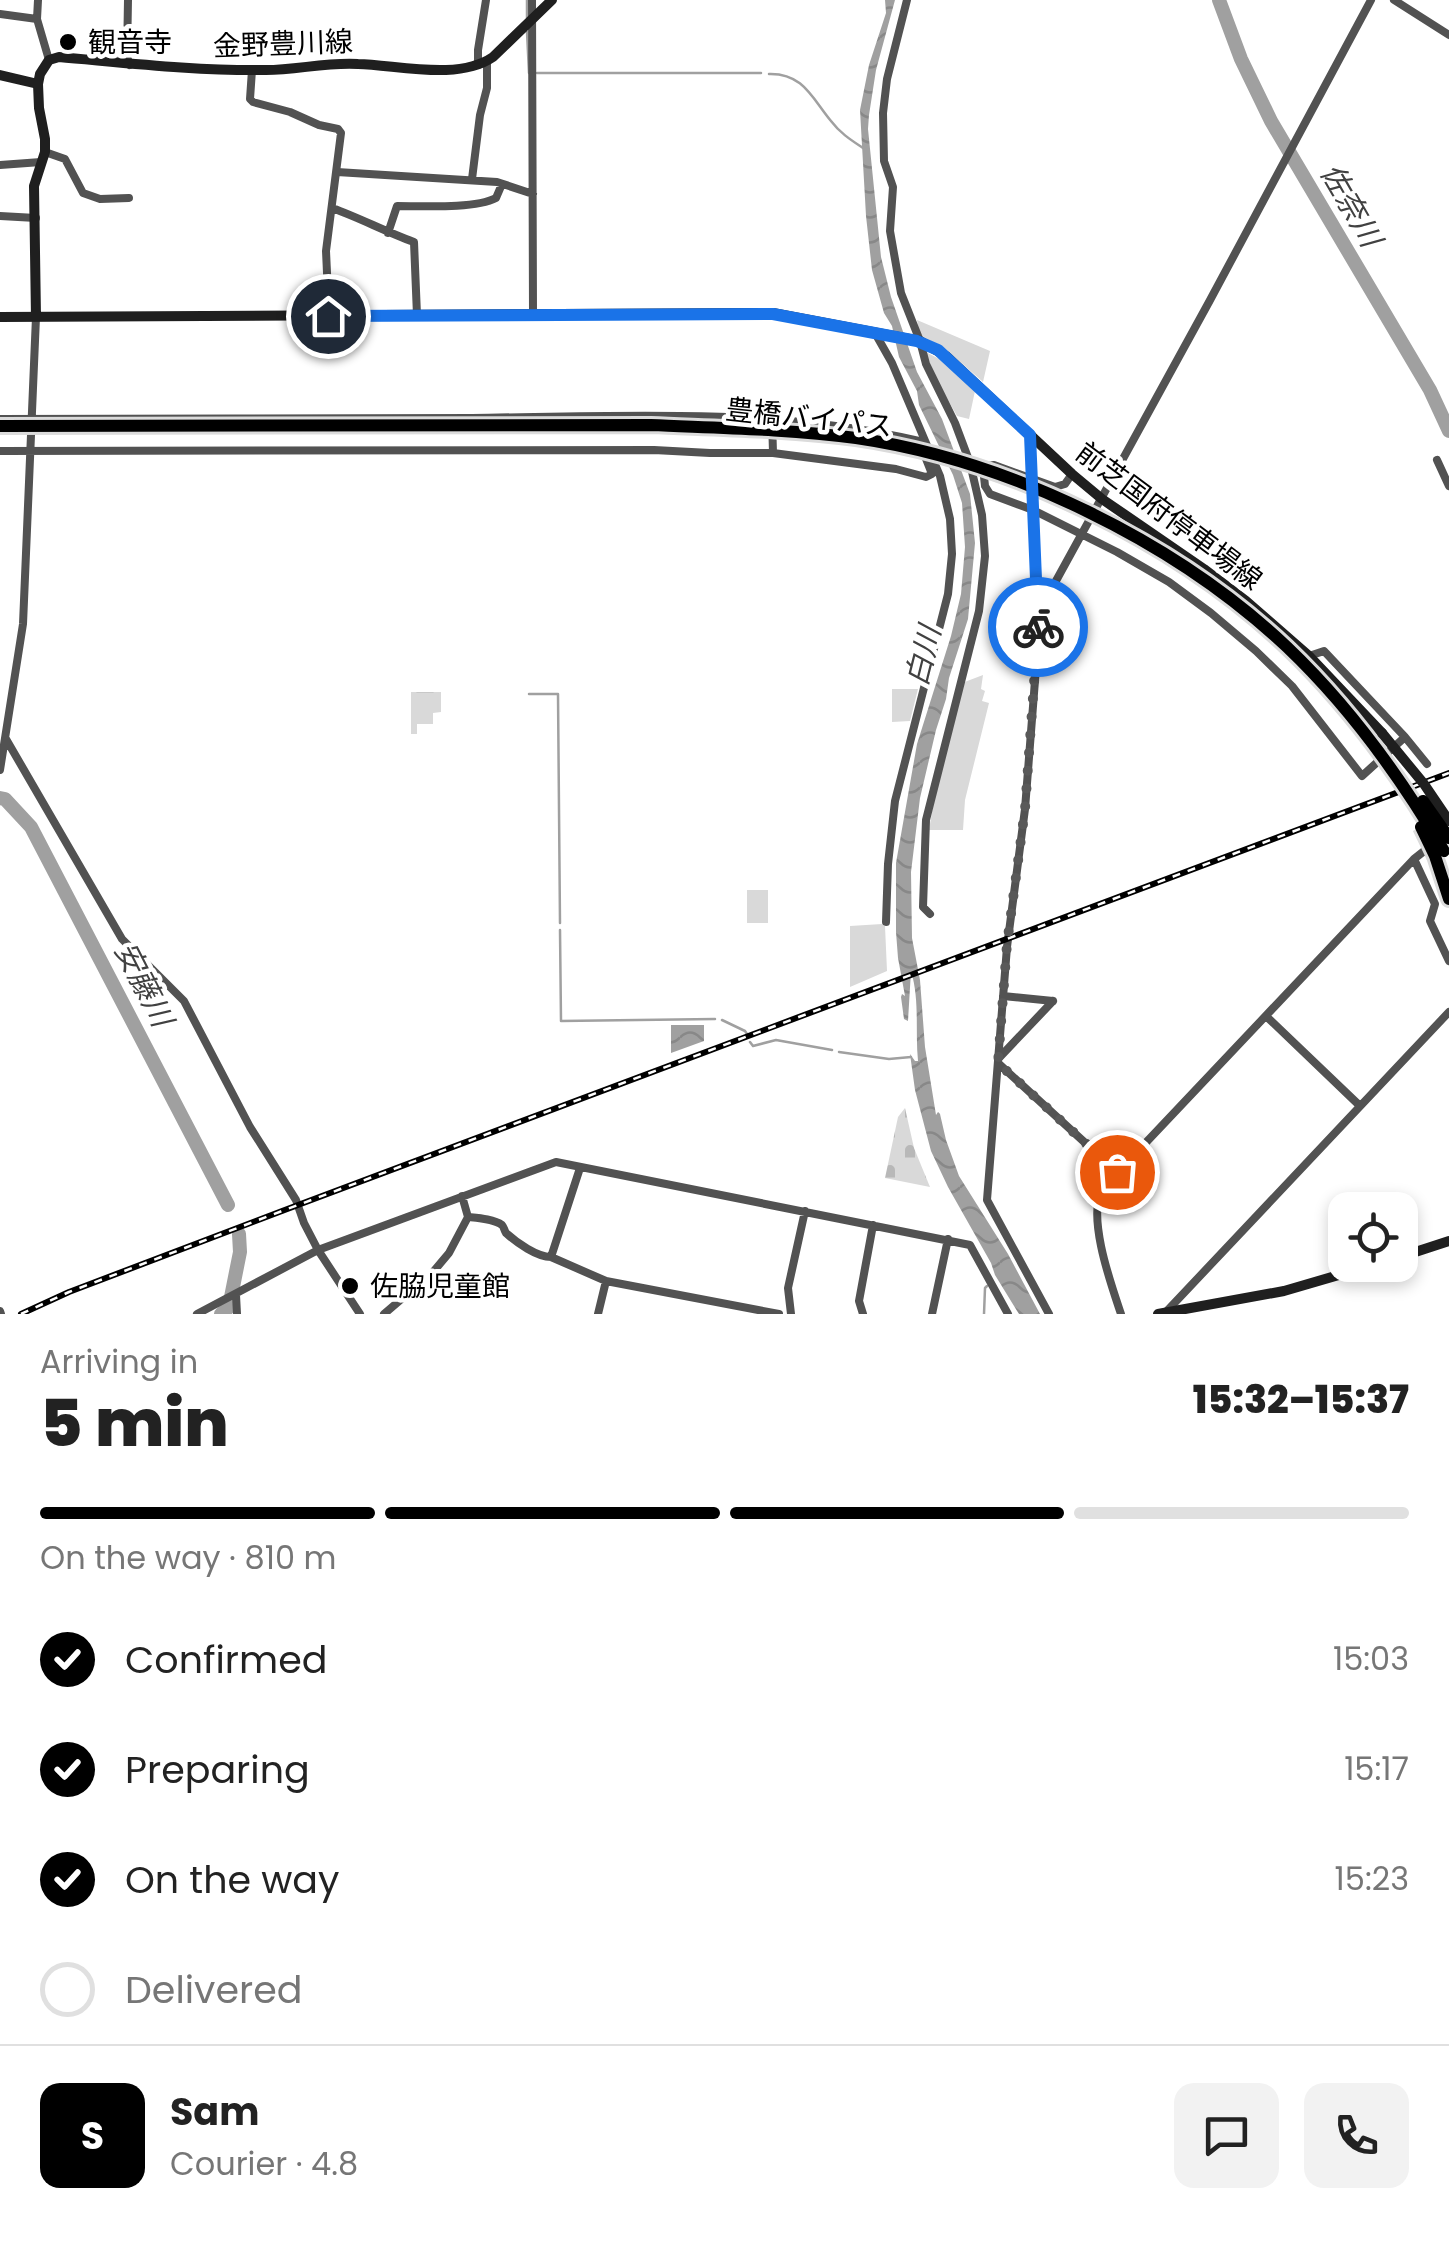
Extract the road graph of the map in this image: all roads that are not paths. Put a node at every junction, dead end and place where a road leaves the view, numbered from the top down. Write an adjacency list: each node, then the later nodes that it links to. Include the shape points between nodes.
1 (38, 0): 11 (street)
2 (128, 0): 16 (street)
3 (486, 0): 15 (street)
4 (532, 0): 12 (street)
5 (552, 0): 12 (main road)
6 (908, 0): 37 (street, via 887,80 884,161 893,187 890,231 901,293)
7 (1371, 0): 58 (street)
8 (1394, 0): 9 (street)
9 (1409, 4): 13 (street)
10 (0, 14): 11 (street)
11 (37, 18): 14 (street)
12 (532, 21): 15 (main road); 25 (street)
13 (1449, 34)
14 (49, 60): 16 (main road, 金野豊川線); 19 (main road)
15 (482, 63): 17 (main road, 金野豊川線, via 459,70 322,64); 23 (street, via 487,88)
16 (130, 65): 17 (main road, 金野豊川線)
17 (252, 70): 22 (street, via 253,102 338,129)
18 (0, 75): 19 (main road)
19 (38, 84): 20 (main road)
20 (43, 157): 21 (street); 26 (street, via 65,158 83,193); 29 (main road, via 34,186)
21 (0, 165)
22 (336, 172): 23 (street); 27 (street)
23 (472, 179): 24 (street)
24 (502, 184): 25 (street); 30 (street, via 488,202 397,206)
25 (533, 194): 32 (street)
26 (129, 198)
27 (332, 208): 30 (street); 33 (street)
28 (0, 216): 29 (street)
29 (36, 218): 35 (main road)
30 (388, 233): 31 (street, via 414,242)
31 (417, 314): 32 (main road, 前芝国府停車場線); 33 (main road, 前芝国府停車場線)
32 (533, 314): 36 (main road, 前芝国府停車場線, via 773,314)
33 (328, 316): 35 (main road, 前芝国府停車場線)
34 (0, 317): 35 (main road)
35 (36, 317): 41 (street)
36 (878, 334): 37 (main road, 前芝国府停車場線); 75 (street, via 940,476 952,554 948,594 895,801)
37 (918, 341): 45 (main road, 前芝国府停車場線, via 946,356); 74 (street, via 970,463 985,556 979,611 926,820 923,908)
38 (655, 415): 39 (street); 42 (street); 48 (street)
39 (534, 417): 43 (street); 52 (street)
40 (0, 418): 41 (street)
41 (31, 418): 43 (street); 51 (street)
42 (772, 418): 46 (street); 53 (street)
43 (330, 419): 47 (street)
44 (0, 429): 70 (highway, 豊橋バイパス, bridge, via 746,433 932,460 1100,523 1223,600 1330,700); 70 (highway, 豊橋バイパス, bridge, via 651,425 857,438 936,456 1103,518 1198,576 1287,646 1336,698 1404,784)
45 (1030, 435): 55 (main road, 前芝国府停車場線); 56 (street)
46 (896, 436): 49 (street); 53 (street, via 919,441 932,474)
47 (330, 450): 51 (street); 52 (street)
48 (654, 450): 52 (street); 53 (street)
49 (896, 450)
50 (0, 451): 51 (street)
51 (30, 451): 66 (street, via 23,624)
52 (535, 451)
53 (773, 453)
54 (1437, 460): 57 (street)
55 (1072, 474): 56 (street, via 1055,487); 58 (main road, 前芝国府停車場線)
56 (1032, 479): 59 (street); 59 (street, via 983,467 990,494)
57 (1449, 486)
58 (1102, 499): 60 (street); 62 (main road, 前芝国府停車場線)
59 (1033, 510): 60 (street); 61 (street)
60 (1082, 534): 61 (street); 63 (street, via 1169,582)
61 (1038, 614): 77 (street)
62 (1277, 629): 63 (street); 64 (main road, 前芝国府停車場線)
63 (1256, 651): 65 (street, via 1362,776)
64 (1308, 656): 65 (street, via 1324,651); 69 (main road, 前芝国府停車場線, bridge, via 1382,733)
65 (1406, 737): 67 (street)
66 (6, 739): 68 (street); 90 (street, via 122,939 184,1001)
67 (1428, 764)
68 (0, 770)
69 (1449, 821)
70 (1444, 849): 71 (street); 72 (highway, 豊橋バイパス); 73 (highway)
71 (1414, 859): 76 (street, via 1435,904 1430,921); 79 (street)
72 (1449, 871)
73 (1449, 899)
74 (930, 914)
75 (886, 922)
76 (1449, 961)
77 (1003, 996): 80 (street); 80 (street, via 1053,1001)
78 (1449, 1012): 81 (street)
79 (1266, 1016): 81 (street); 83 (street)
80 (998, 1061): 83 (street); 107 (street, via 988,1200)
81 (1360, 1105): 97 (street)
82 (580, 1168): 84 (street, via 556,1162); 85 (street); 92 (street)
83 (1117, 1172): 108 (street, via 1097,1202 1103,1258)
84 (462, 1196): 86 (street); 90 (street)
85 (804, 1211): 87 (street); 103 (street, via 788,1288)
86 (468, 1218): 92 (street, via 501,1224 538,1255); 100 (street, via 434,1272)
87 (873, 1225): 88 (street); 104 (street)
88 (948, 1239): 105 (street); 106 (street, via 970,1245)
89 (1449, 1241): 91 (main road)
90 (318, 1250): 95 (street); 99 (street)
91 (1418, 1251)
92 (551, 1257): 94 (street)
93 (1328, 1278): 97 (main road)
94 (606, 1281): 101 (street); 102 (street)
95 (233, 1296): 96 (street); 98 (street)
96 (204, 1313)
97 (1161, 1313)
98 (237, 1314)
99 (360, 1314)
100 (384, 1314)
101 (598, 1314)
102 (779, 1314)
103 (790, 1314)
104 (862, 1314)
105 (932, 1314)
106 (1008, 1314)
107 (1050, 1314)
108 (1121, 1314)

